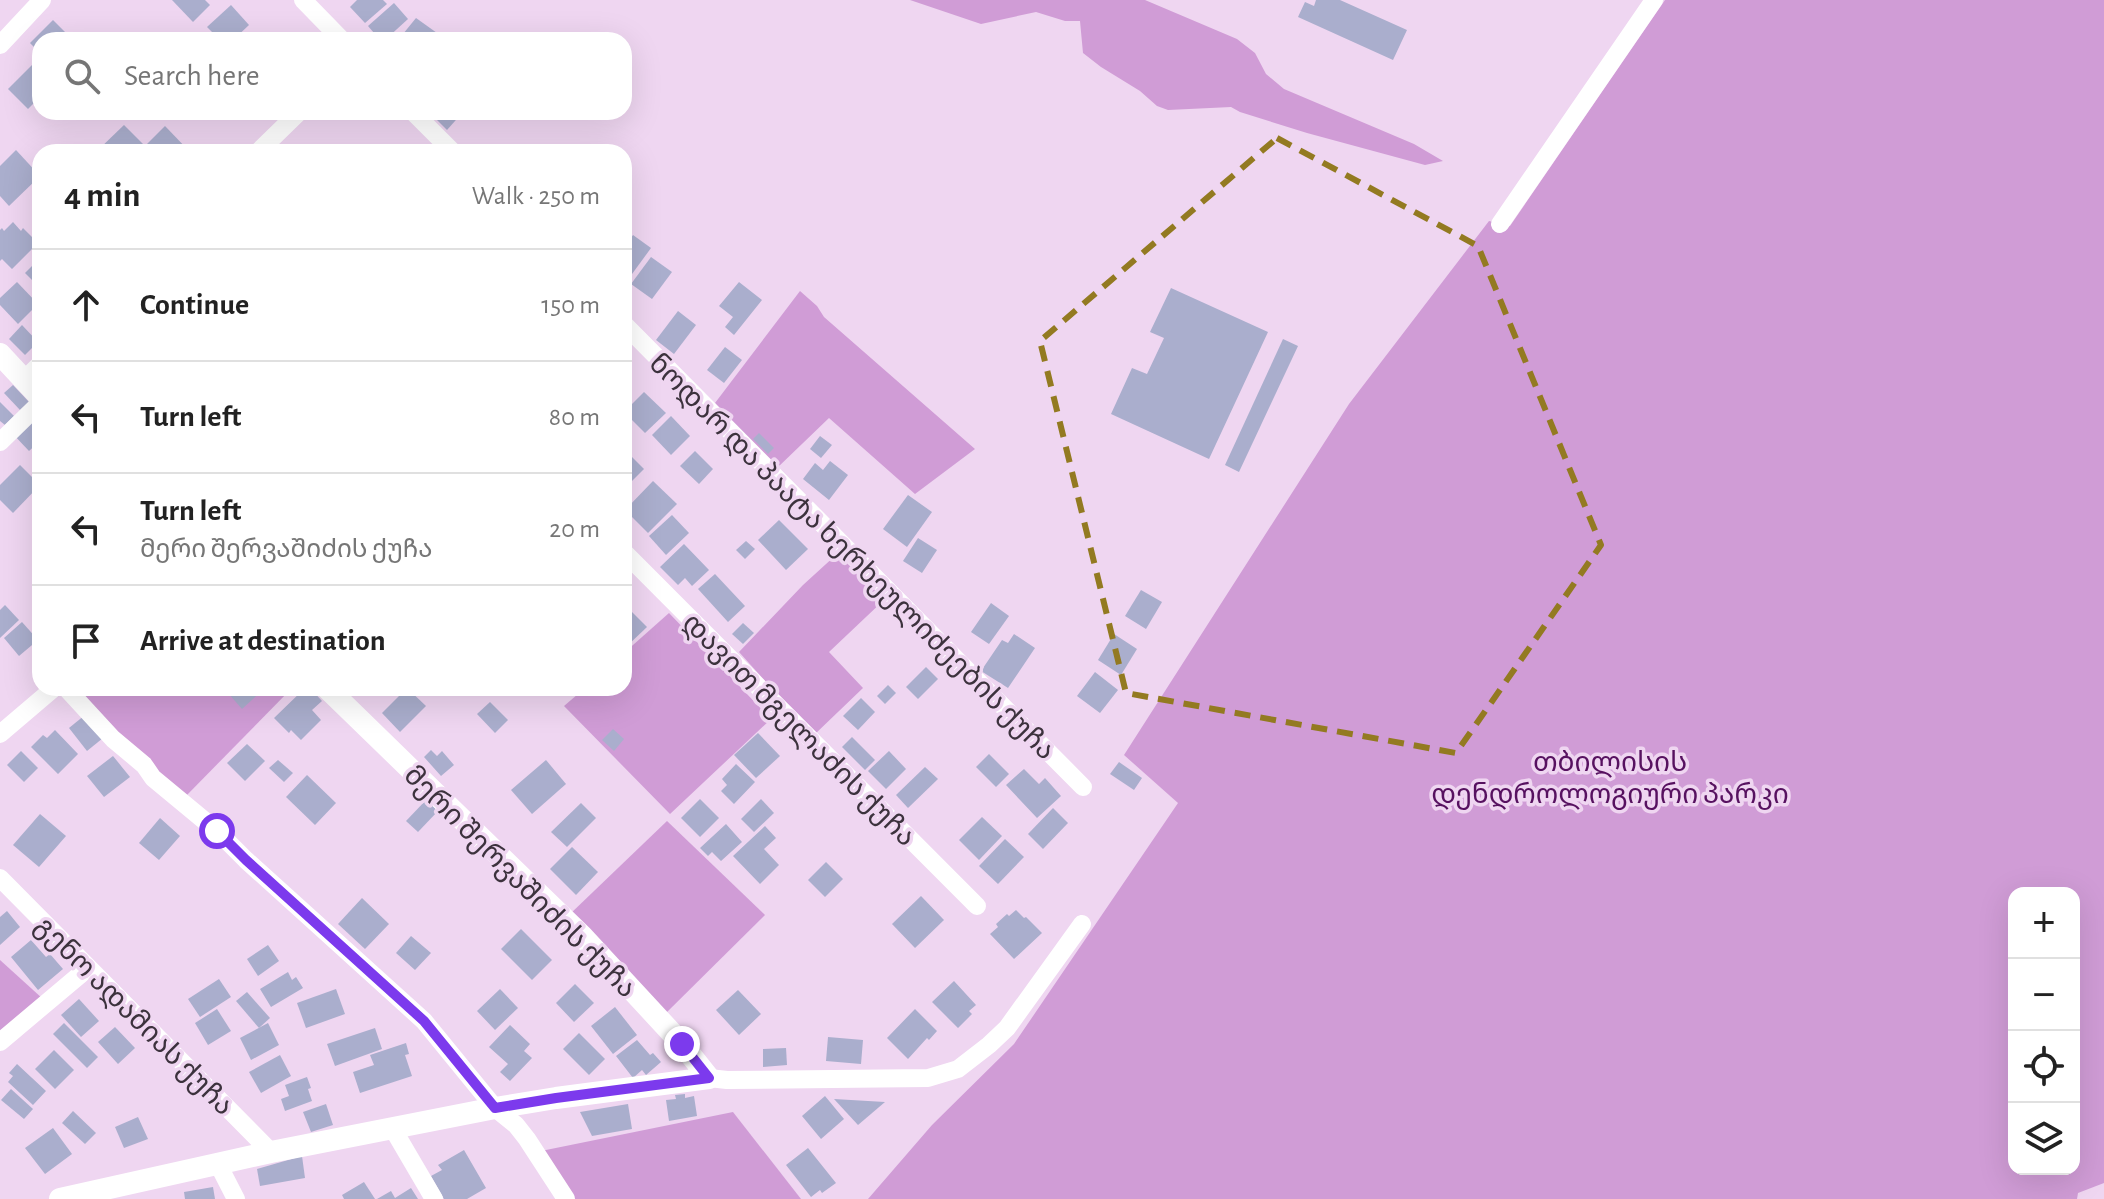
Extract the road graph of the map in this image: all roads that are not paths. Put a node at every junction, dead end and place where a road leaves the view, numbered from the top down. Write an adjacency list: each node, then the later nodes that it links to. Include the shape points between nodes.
1 (42, 0): 5 (street)
2 (303, 0): 4 (street)
3 (1654, 0): 10 (street)
4 (334, 32)
5 (0, 45)
6 (291, 120): 8 (street)
7 (421, 120): 9 (street)
8 (266, 144)
9 (445, 144)
10 (1500, 224)
11 (632, 332): 21 (street, ნოდარ და პაატა ხერხეულიძეების ქუჩა)
12 (0, 354): 13 (street)
13 (32, 372)
14 (32, 411): 15 (street)
15 (0, 442)
16 (632, 560): 23 (street, დავით მგელაძის ქუჩა)
17 (45, 696): 20 (street)
18 (73, 696): 28 (street, via 153,778 424,1021)
19 (335, 696): 27 (street, მერი შერვაშიძის ქუჩა, via 583,937)
20 (0, 734)
21 (1083, 787)
22 (0, 878): 25 (street, გენო ადამიას ქუჩა)
23 (977, 906)
24 (1082, 924): 27 (street, via 1007,1028 958,1069 928,1078)
25 (88, 968): 26 (street); 30 (street, გენო ადამიას ქუჩა)
26 (0, 1042)
27 (709, 1078): 28 (street)
28 (495, 1108): 29 (street); 35 (street, via 527,1139)
29 (393, 1129): 30 (street); 34 (street)
30 (271, 1152): 31 (street)
31 (218, 1164): 32 (street); 33 (street)
32 (60, 1199)
33 (236, 1199)
34 (434, 1199)
35 (566, 1199)

